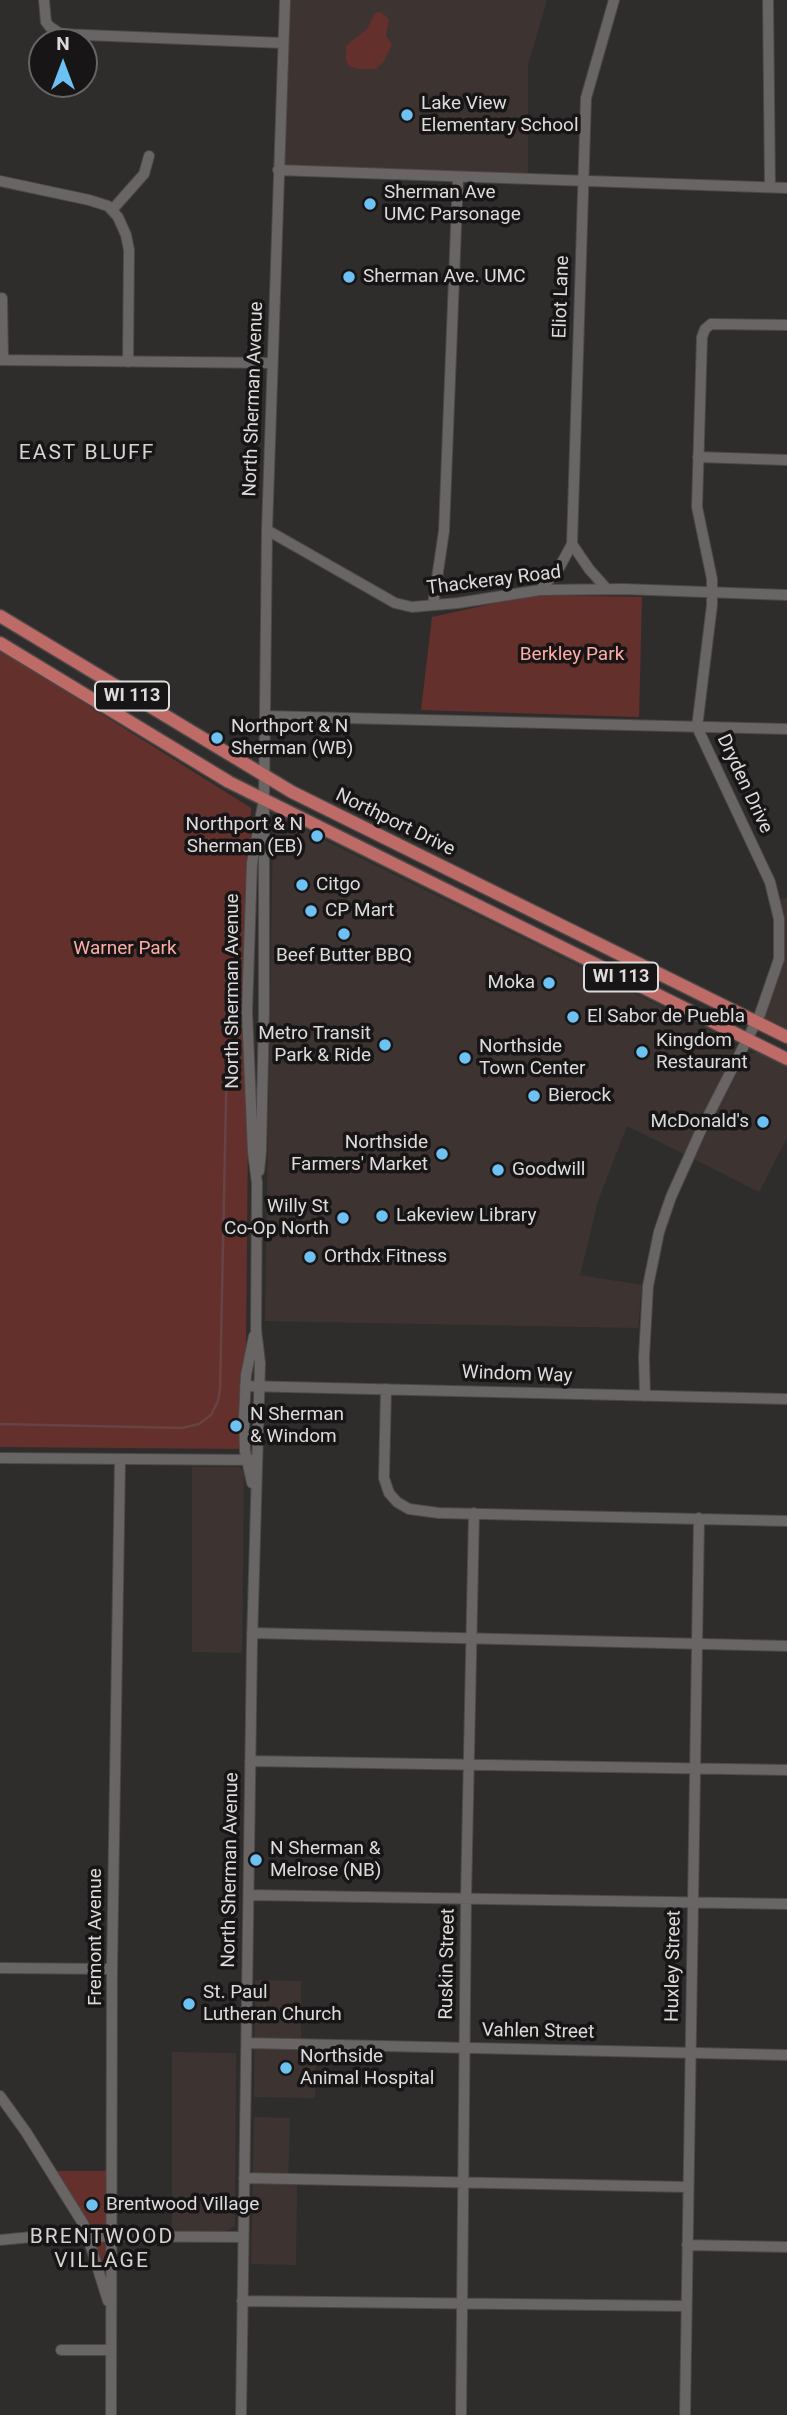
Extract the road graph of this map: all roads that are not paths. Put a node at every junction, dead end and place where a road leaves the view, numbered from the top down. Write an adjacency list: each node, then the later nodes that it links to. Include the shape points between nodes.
1 (44, 0): 5 (street, via 44,16 61,34)
2 (285, 0): 5 (street, North Sherman Avenue)
3 (614, 0): 10 (street, Eliot Lane, via 586,98)
4 (768, 0): 11 (street)
5 (283, 43): 7 (street, North Sherman Avenue)
6 (149, 156): 13 (street, via 144,174)
7 (278, 170): 8 (street); 18 (street, North Sherman Avenue)
8 (458, 177): 10 (street); 27 (street, via 444,531)
9 (0, 181): 13 (street, via 89,200)
10 (583, 181): 11 (street); 22 (street, Eliot Lane)
11 (771, 187): 12 (street)
12 (787, 188)
13 (112, 210): 17 (street, via 127,235 129,250)
14 (2, 298): 16 (street)
15 (787, 325): 19 (street, Dryden Drive, via 719,323 705,329)
16 (2, 360): 17 (street)
17 (128, 362): 18 (street)
18 (272, 363): 21 (street, North Sherman Avenue)
19 (698, 457): 20 (street); 25 (street, Dryden Drive, via 697,507)
20 (787, 460)
21 (267, 530): 27 (street, Thackeray Road, via 395,603); 30 (street, North Sherman Avenue)
22 (572, 544): 23 (street); 24 (street, Eliot Lane)
23 (607, 589): 24 (street, Thackeray Road); 25 (street, Thackeray Road)
24 (540, 590): 27 (street, Thackeray Road)
25 (712, 592): 26 (street, Thackeray Road); 31 (street, Dryden Drive)
26 (787, 595)
27 (433, 606)
28 (0, 616): 33 (main road, Northport Drive / WI 113)
29 (0, 643): 34 (main road, Northport Drive / WI 113, via 195,763)
30 (265, 716): 31 (street); 33 (street, North Sherman Avenue)
31 (697, 727): 32 (street); 36 (street, Dryden Drive)
32 (787, 729)
33 (264, 776): 34 (street, North Sherman Avenue); 37 (main road, Northport Drive / WI 113)
34 (264, 799): 38 (main road, Northport Drive / WI 113); 43 (street, North Sherman Avenue, via 264,1012); 43 (street, North Sherman Avenue, via 252,863 247,1011)
35 (787, 898): 36 (street)
36 (774, 900): 39 (street, Dryden Drive, via 779,960)
37 (536, 913): 38 (main road); 39 (main road, Northport Drive / WI 113)
38 (496, 915): 41 (main road, Northport Drive / WI 113)
39 (756, 1021): 40 (main road, Northport Drive / WI 113); 41 (street, Dryden Drive)
40 (787, 1037)
41 (747, 1040): 42 (main road, Northport Drive / WI 113); 48 (street, Dryden Drive, via 671,1197 659,1232 648,1286)
42 (787, 1059)
43 (257, 1183): 44 (street, North Sherman Avenue)
44 (256, 1329): 45 (street, North Sherman Avenue); 46 (street, North Sherman Avenue)
45 (245, 1386): 46 (street, Windom Way); 52 (street, North Sherman Avenue, via 244,1437)
46 (260, 1386): 47 (street, Windom Way); 52 (street, North Sherman Avenue)
47 (386, 1389): 48 (street, Windom Way); 53 (street, via 384,1478 389,1493 409,1509)
48 (645, 1396): 49 (street, Windom Way)
49 (787, 1399)
50 (0, 1458): 51 (street)
51 (120, 1459): 52 (street); 69 (street, Fremont Avenue)
52 (252, 1460): 56 (street, North Sherman Avenue)
53 (474, 1513): 54 (street); 57 (street, Ruskin Street)
54 (699, 1518): 55 (street); 58 (street, Huxley Street)
55 (787, 1521)
56 (252, 1633): 57 (street); 60 (street, North Sherman Avenue)
57 (470, 1638): 58 (street); 61 (street, Ruskin Street)
58 (695, 1644): 59 (street); 62 (street, Huxley Street)
59 (787, 1646)
60 (250, 1760): 61 (street); 64 (street, North Sherman Avenue)
61 (468, 1765): 62 (street); 65 (street, Ruskin Street)
62 (694, 1769): 63 (street); 66 (street, Huxley Street)
63 (787, 1770)
64 (248, 1895): 65 (street); 70 (street, North Sherman Avenue)
65 (466, 1898): 66 (street); 71 (street, Ruskin Street)
66 (693, 1902): 67 (street); 72 (street, Huxley Street)
67 (787, 1904)
68 (0, 1968): 69 (street)
69 (112, 1969): 79 (street, Fremont Avenue)
70 (247, 2043): 71 (street, Vahlen Street); 75 (street, North Sherman Avenue)
71 (465, 2048): 72 (street, Vahlen Street); 76 (street, Ruskin Street)
72 (690, 2053): 73 (street, Vahlen Street); 77 (street, Huxley Street)
73 (787, 2055)
74 (0, 2096): 78 (street, via 61,2186)
75 (244, 2178): 76 (street); 80 (street, North Sherman Avenue)
76 (463, 2182): 77 (street); 85 (street, Ruskin Street)
77 (688, 2187): 82 (street, Huxley Street)
78 (88, 2236): 79 (street); 81 (street); 87 (street)
79 (111, 2236): 80 (street); 87 (street, Fremont Avenue)
80 (243, 2237): 84 (street, North Sherman Avenue)
81 (0, 2241)
82 (687, 2245): 83 (street); 86 (street, Huxley Street)
83 (787, 2247)
84 (242, 2301): 85 (street); 91 (street, North Sherman Avenue)
85 (461, 2304): 86 (street); 92 (street, Ruskin Street)
86 (686, 2306): 93 (street, Huxley Street)
87 (111, 2314): 89 (street, Fremont Avenue)
88 (61, 2350): 89 (street)
89 (111, 2350): 90 (street, Fremont Avenue)
90 (111, 2415)
91 (241, 2415)
92 (461, 2415)
93 (685, 2415)

